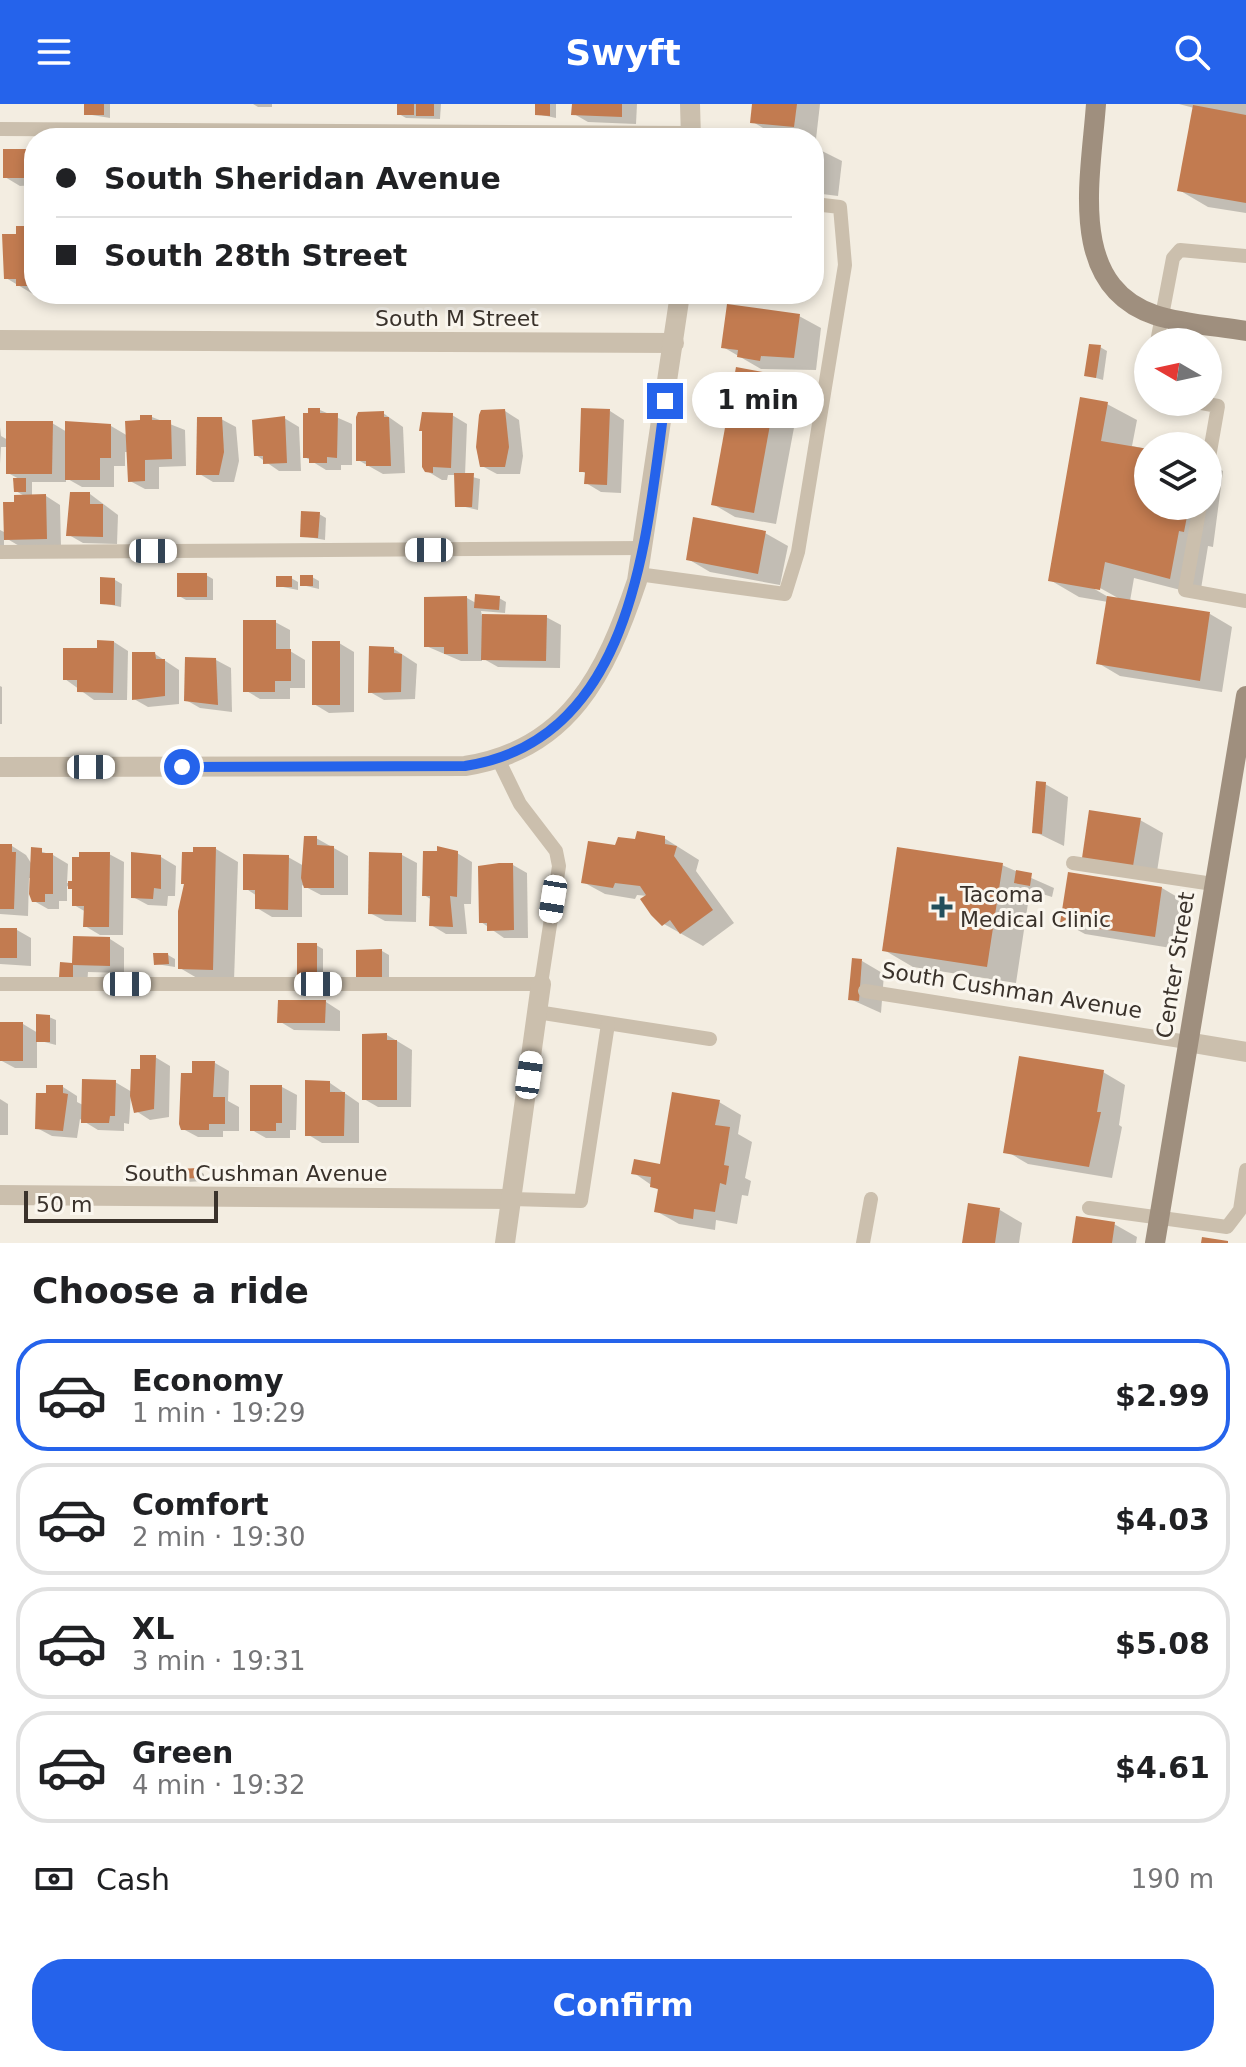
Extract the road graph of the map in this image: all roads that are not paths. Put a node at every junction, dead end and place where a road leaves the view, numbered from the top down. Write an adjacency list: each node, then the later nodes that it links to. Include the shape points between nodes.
1 (690, 104): 3 (street)
2 (1096, 104): 9 (main road, via 1091,228 1096,261 1111,286 1132,304)
3 (691, 128)
4 (0, 129): 5 (lane)
5 (24, 129)
6 (824, 205): 17 (lane, via 840,207 845,265 798,552 785,594)
7 (1246, 256): 9 (lane, via 1180,250 1173,258)
8 (679, 304): 13 (street)
9 (1161, 317): 10 (lane); 11 (main road)
10 (1159, 328)
11 (1246, 331)
12 (0, 340): 13 (street, South M Street)
13 (674, 343): 15 (street)
14 (1198, 520): 18 (lane, via 1185,590)
15 (644, 548): 16 (lane); 17 (street)
16 (0, 552)
17 (638, 574): 20 (street, via 625,617 568,716 538,742)
18 (1246, 601)
19 (1246, 696): 23 (main road, Center Street)
20 (498, 759): 21 (street, via 424,767); 25 (lane, via 520,804 556,851 559,866)
21 (0, 767)
22 (1073, 863): 23 (lane)
23 (1213, 884): 30 (main road, Center Street)
24 (0, 984): 25 (lane)
25 (541, 984): 27 (street)
26 (865, 991): 30 (lane, South Cushman Avenue)
27 (537, 1012): 28 (lane); 34 (street)
28 (608, 1024): 29 (lane); 34 (lane, via 581,1201)
29 (710, 1039)
30 (1187, 1042): 31 (street, South Cushman Avenue); 37 (main road, Center Street)
31 (1246, 1052)
32 (1246, 1170): 37 (lane, via 1240,1210 1227,1227)
33 (0, 1195): 34 (street, South Cushman Avenue)
34 (512, 1199): 38 (street)
35 (871, 1199): 39 (lane)
36 (1089, 1208): 37 (lane)
37 (1159, 1220): 40 (main road, Center Street)
38 (505, 1243)
39 (863, 1243)
40 (1155, 1243)

